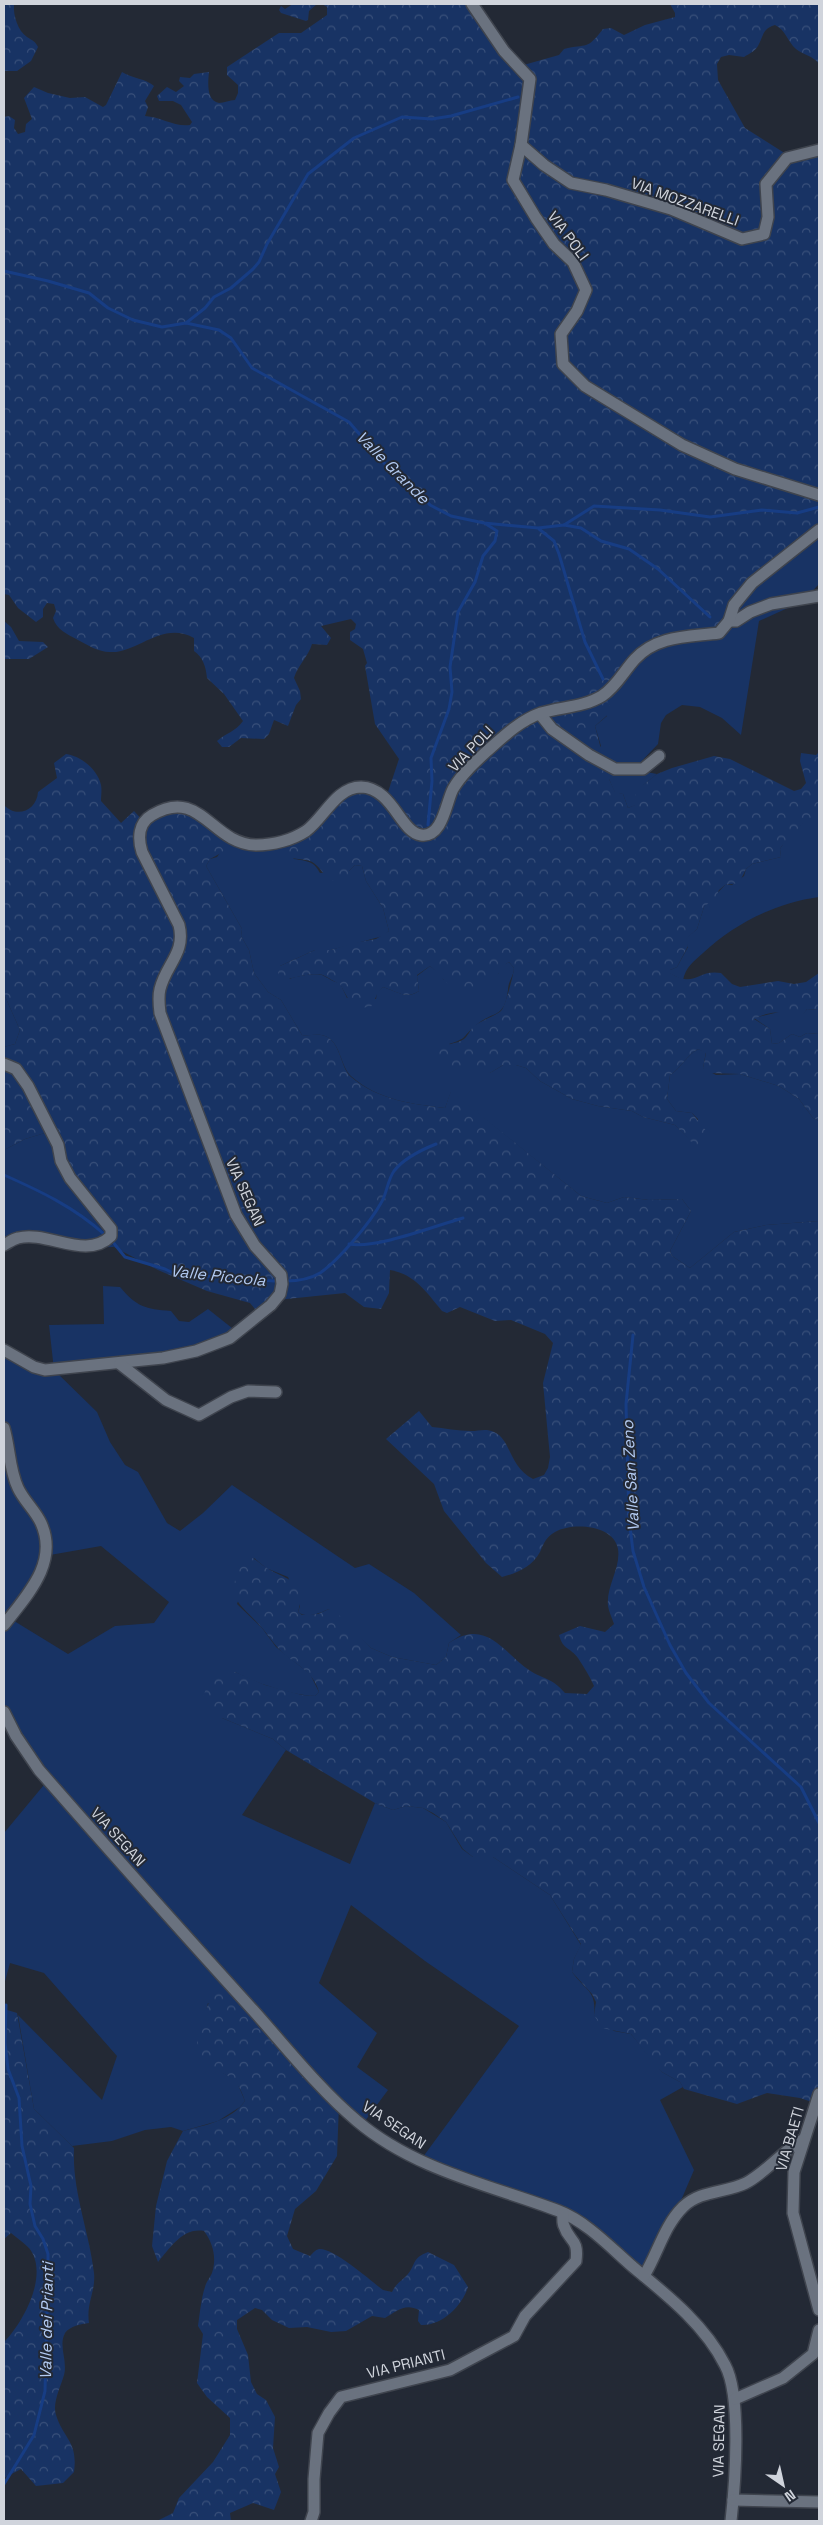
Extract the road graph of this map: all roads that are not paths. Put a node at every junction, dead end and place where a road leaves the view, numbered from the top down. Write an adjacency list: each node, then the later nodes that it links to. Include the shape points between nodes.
1 (472, 4): 2 (street, VIA POLI, via 504,51 530,79)
2 (521, 145): 3 (street, VIA MOZZARELLI, via 571,183 671,209 742,239 764,234 768,217 766,184 787,158); 4 (street, VIA POLI, via 513,180 554,244 572,262 586,290 577,311 561,334 563,364 585,386 682,445 735,469)
3 (819, 150)
4 (819, 496)
5 (819, 530): 7 (street, via 752,583 734,605)
6 (819, 596): 7 (street, VIA POLI, via 771,604 736,622)
7 (729, 621): 8 (street, VIA POLI, via 719,633 668,639 656,644 635,658 604,696 585,704)
8 (540, 714): 9 (street, via 552,729 615,769 643,769); 10 (street, VIA POLI, via 524,720 506,733 463,776 453,789 438,827 430,834 421,835 413,831 383,796 362,787 341,794 306,830 275,843 254,845 235,840 186,806 167,807)
9 (659, 756)
10 (149, 816): 14 (street, VIA SEGAN, via 139,840 142,852 182,937 180,948 160,988 160,1013 236,1215 255,1246 281,1275 282,1284 280,1294 271,1305 230,1338 196,1351)
11 (4, 1064): 12 (street, via 16,1069 28,1086 58,1145 61,1161 70,1178 111,1229 111,1236 104,1243 94,1245 74,1245 32,1237 18,1238)
12 (4, 1245)
13 (4, 1350): 14 (street, VIA SEGAN, via 45,1370)
14 (120, 1364): 15 (street, via 166,1400 199,1415 248,1391)
15 (276, 1392)
16 (4, 1428): 17 (street, via 17,1486 41,1524 46,1544 43,1570)
17 (4, 1625)
18 (4, 1712): 21 (street, VIA SEGAN, via 39,1770 246,2003 357,2121 430,2166)
19 (819, 2094): 20 (street, VIA BAETI)
20 (804, 2139): 22 (street, via 746,2183 698,2196 684,2206 670,2222 656,2257); 23 (street, VIA BAETI, via 794,2172 793,2213)
21 (563, 2213): 22 (street, VIA SEGAN); 28 (street, VIA PRIANTI, via 564,2226 577,2250 576,2261 525,2316 514,2336 450,2370 341,2397 318,2433)
22 (644, 2276): 25 (street, VIA SEGAN, via 703,2330 726,2367)
23 (819, 2310)
24 (819, 2330): 25 (street, via 813,2354 783,2378)
25 (735, 2399): 26 (street, VIA SEGAN)
26 (733, 2500): 27 (street); 29 (street, VIA SEGAN)
27 (819, 2502)
28 (311, 2521)
29 (731, 2521)

